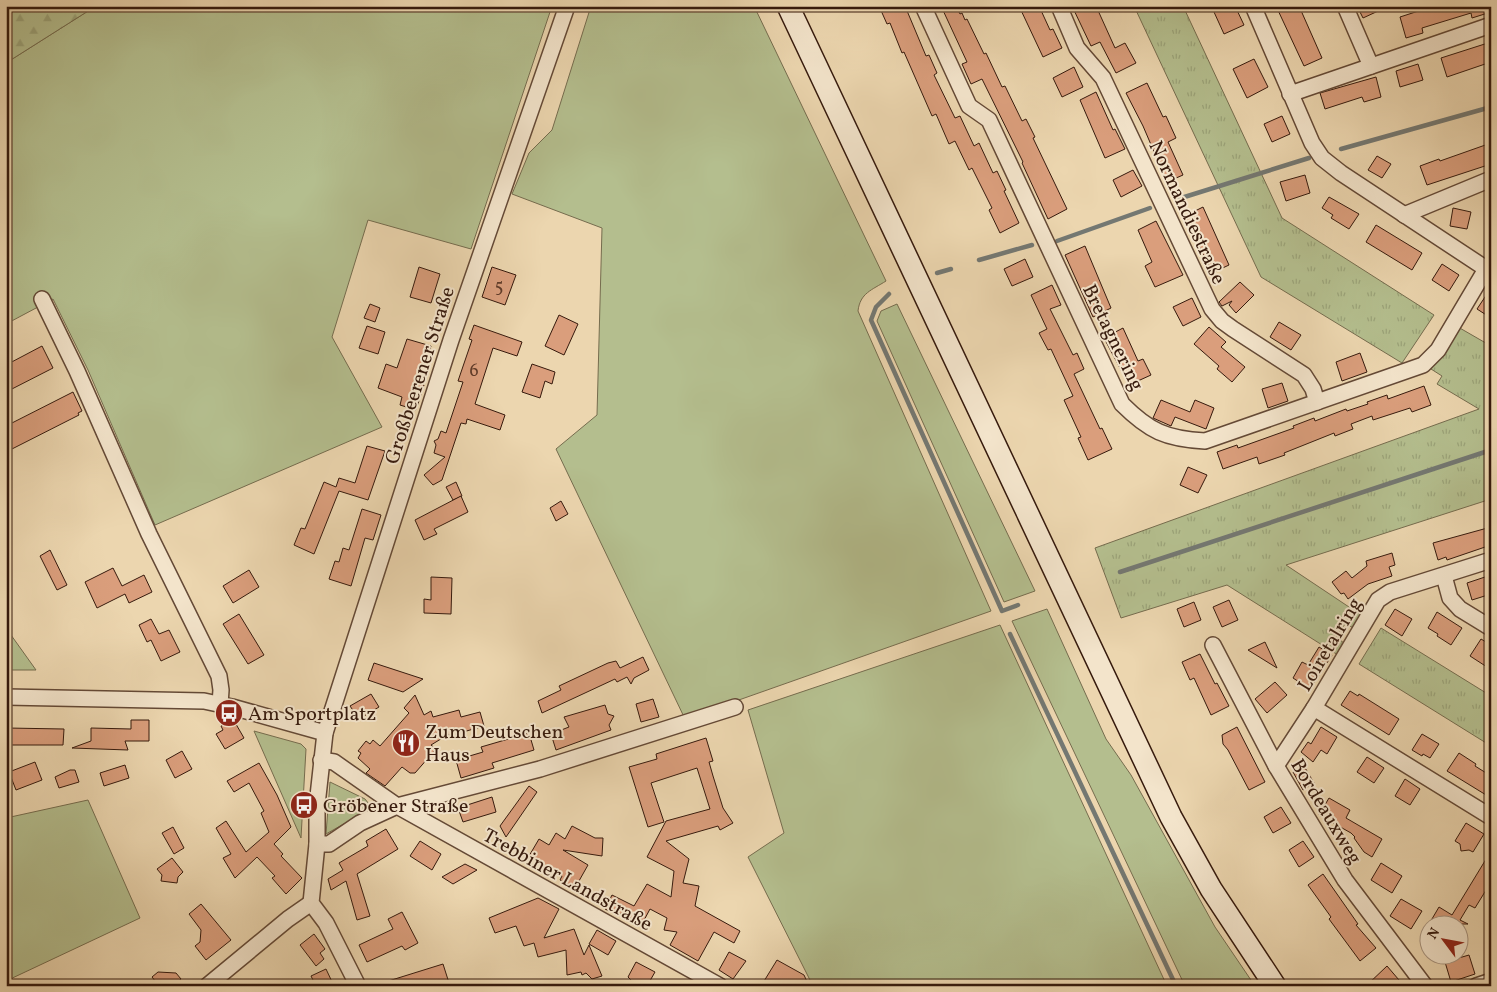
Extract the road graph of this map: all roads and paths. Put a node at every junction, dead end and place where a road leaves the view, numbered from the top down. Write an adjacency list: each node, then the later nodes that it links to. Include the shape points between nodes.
1 (567, 6): 23 (street, Großbeerener Straße, via 451,340)
2 (788, 6): 34 (main road, via 1171,817 1211,889)
3 (923, 6): 14 (street, Bretagnering, via 969,106 989,120 1122,404 1137,419 1164,435 1205,441)
4 (1059, 6): 14 (street, Normandiestraße, via 1077,48 1103,78 1212,309 1233,329 1304,375)
5 (1253, 6): 9 (street)
6 (1345, 6): 8 (street)
7 (1491, 25): 8 (street)
8 (1371, 66): 9 (street)
9 (1290, 94): 11 (street, via 1322,158)
10 (1491, 179): 11 (street)
11 (1404, 215): 12 (street)
12 (1488, 270): 14 (street, Bretagnering, via 1438,350 1423,365)
13 (42, 299): 20 (street, via 149,534 219,676)
14 (1317, 402)
15 (1491, 560): 16 (street, Loiretalring)
16 (1444, 576): 17 (street, via 1450,598 1460,609); 22 (street, Loiretalring, via 1390,592 1378,600)
17 (1491, 628)
18 (1213, 645): 25 (street, Bordeauxweg)
19 (6, 697): 20 (street)
20 (220, 704): 23 (street)
21 (735, 707): 26 (street, via 540,769)
22 (1314, 708): 25 (street, Loiretalring); 27 (street, Loiretalring)
23 (324, 733): 24 (street, Großbeerener Straße)
24 (322, 760): 26 (street, Trebbiner Landstraße, via 334,762); 28 (street)
25 (1276, 766): 35 (street, Bordeauxweg, via 1345,880)
26 (397, 806): 28 (street, via 360,823 329,844); 33 (street, Trebbiner Landstraße)
27 (1491, 816)
28 (316, 844): 29 (street)
29 (311, 903): 31 (street); 32 (street, via 326,923)
30 (1491, 981): 36 (street)
31 (207, 986)
32 (358, 986)
33 (720, 986)
34 (1275, 986)
35 (1425, 986)
36 (1476, 986)

